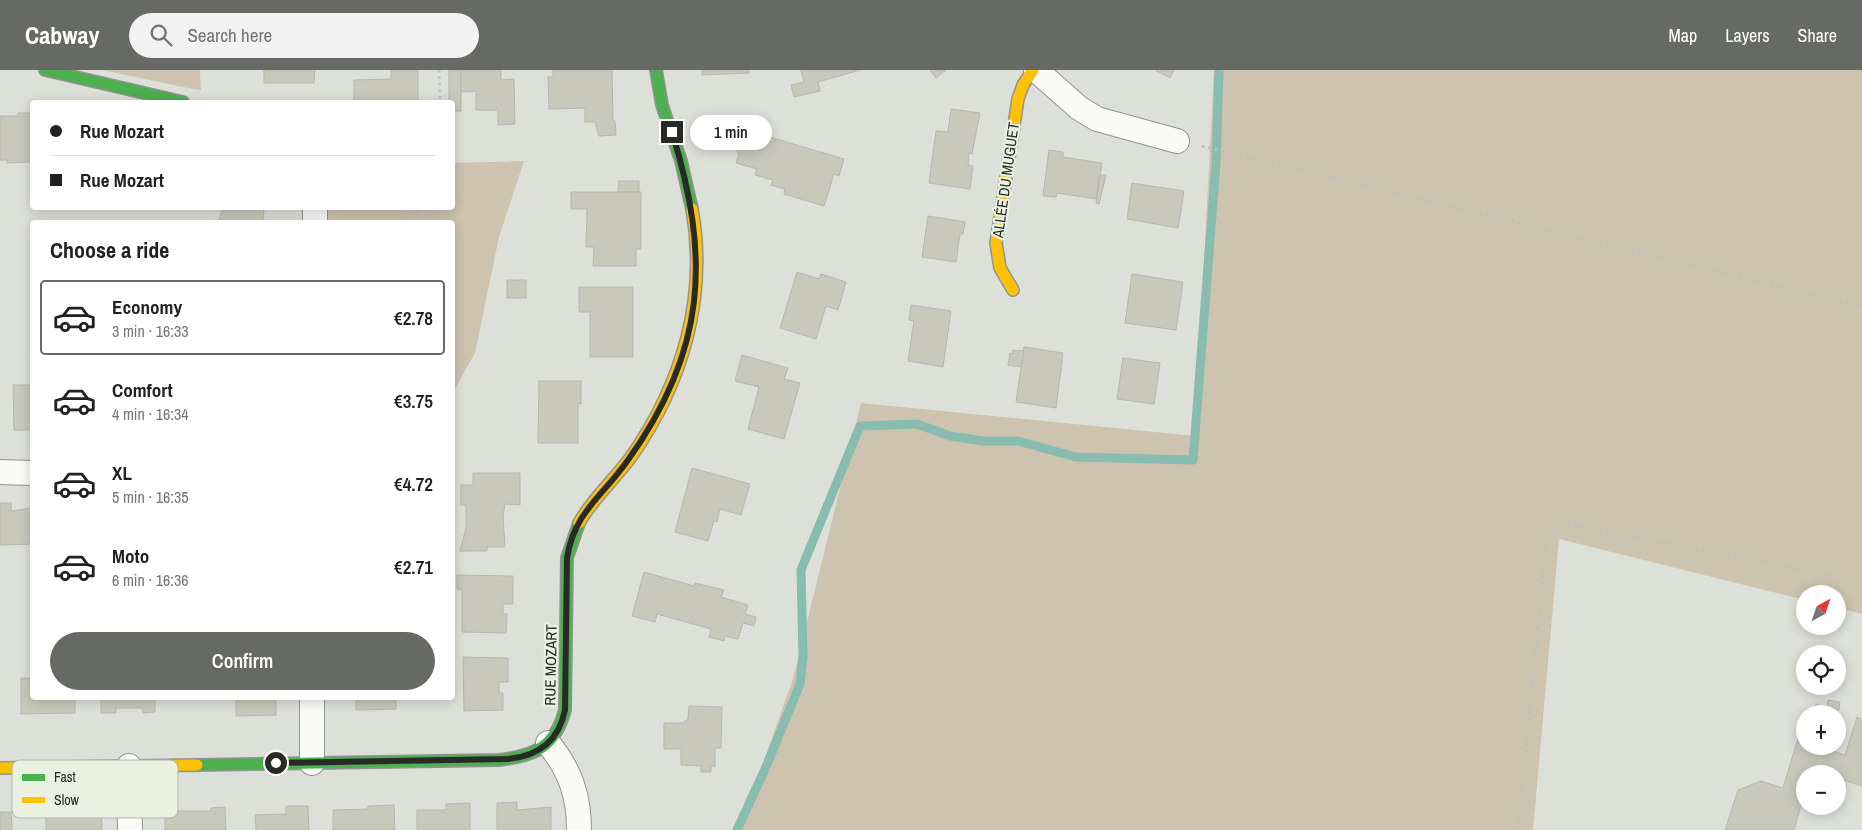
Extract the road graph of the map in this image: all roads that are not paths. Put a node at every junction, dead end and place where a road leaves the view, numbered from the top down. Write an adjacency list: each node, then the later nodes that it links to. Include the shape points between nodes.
1 (45, 70): 4 (street)
2 (656, 70): 10 (street, RUE MOZART, via 658,89 692,205 697,250 694,310 681,363 656,419 620,472 580,518 571,536 567,558 565,710 559,732)
3 (1035, 70): 5 (street, ALLÉE DU MUGUET, via 1096,119); 6 (street, ALLÉE DU MUGUET, via 1023,85 1018,99 996,243 997,261)
4 (174, 100)
5 (1187, 143)
6 (1012, 290)
7 (0, 472): 8 (street)
8 (30, 473)
9 (312, 700): 11 (street)
10 (548, 743): 11 (street, RUE MOZART, via 533,752 508,759); 13 (street, via 573,783 578,801)
11 (312, 763): 12 (street, RUE MOZART)
12 (178, 765)
13 (579, 830)

